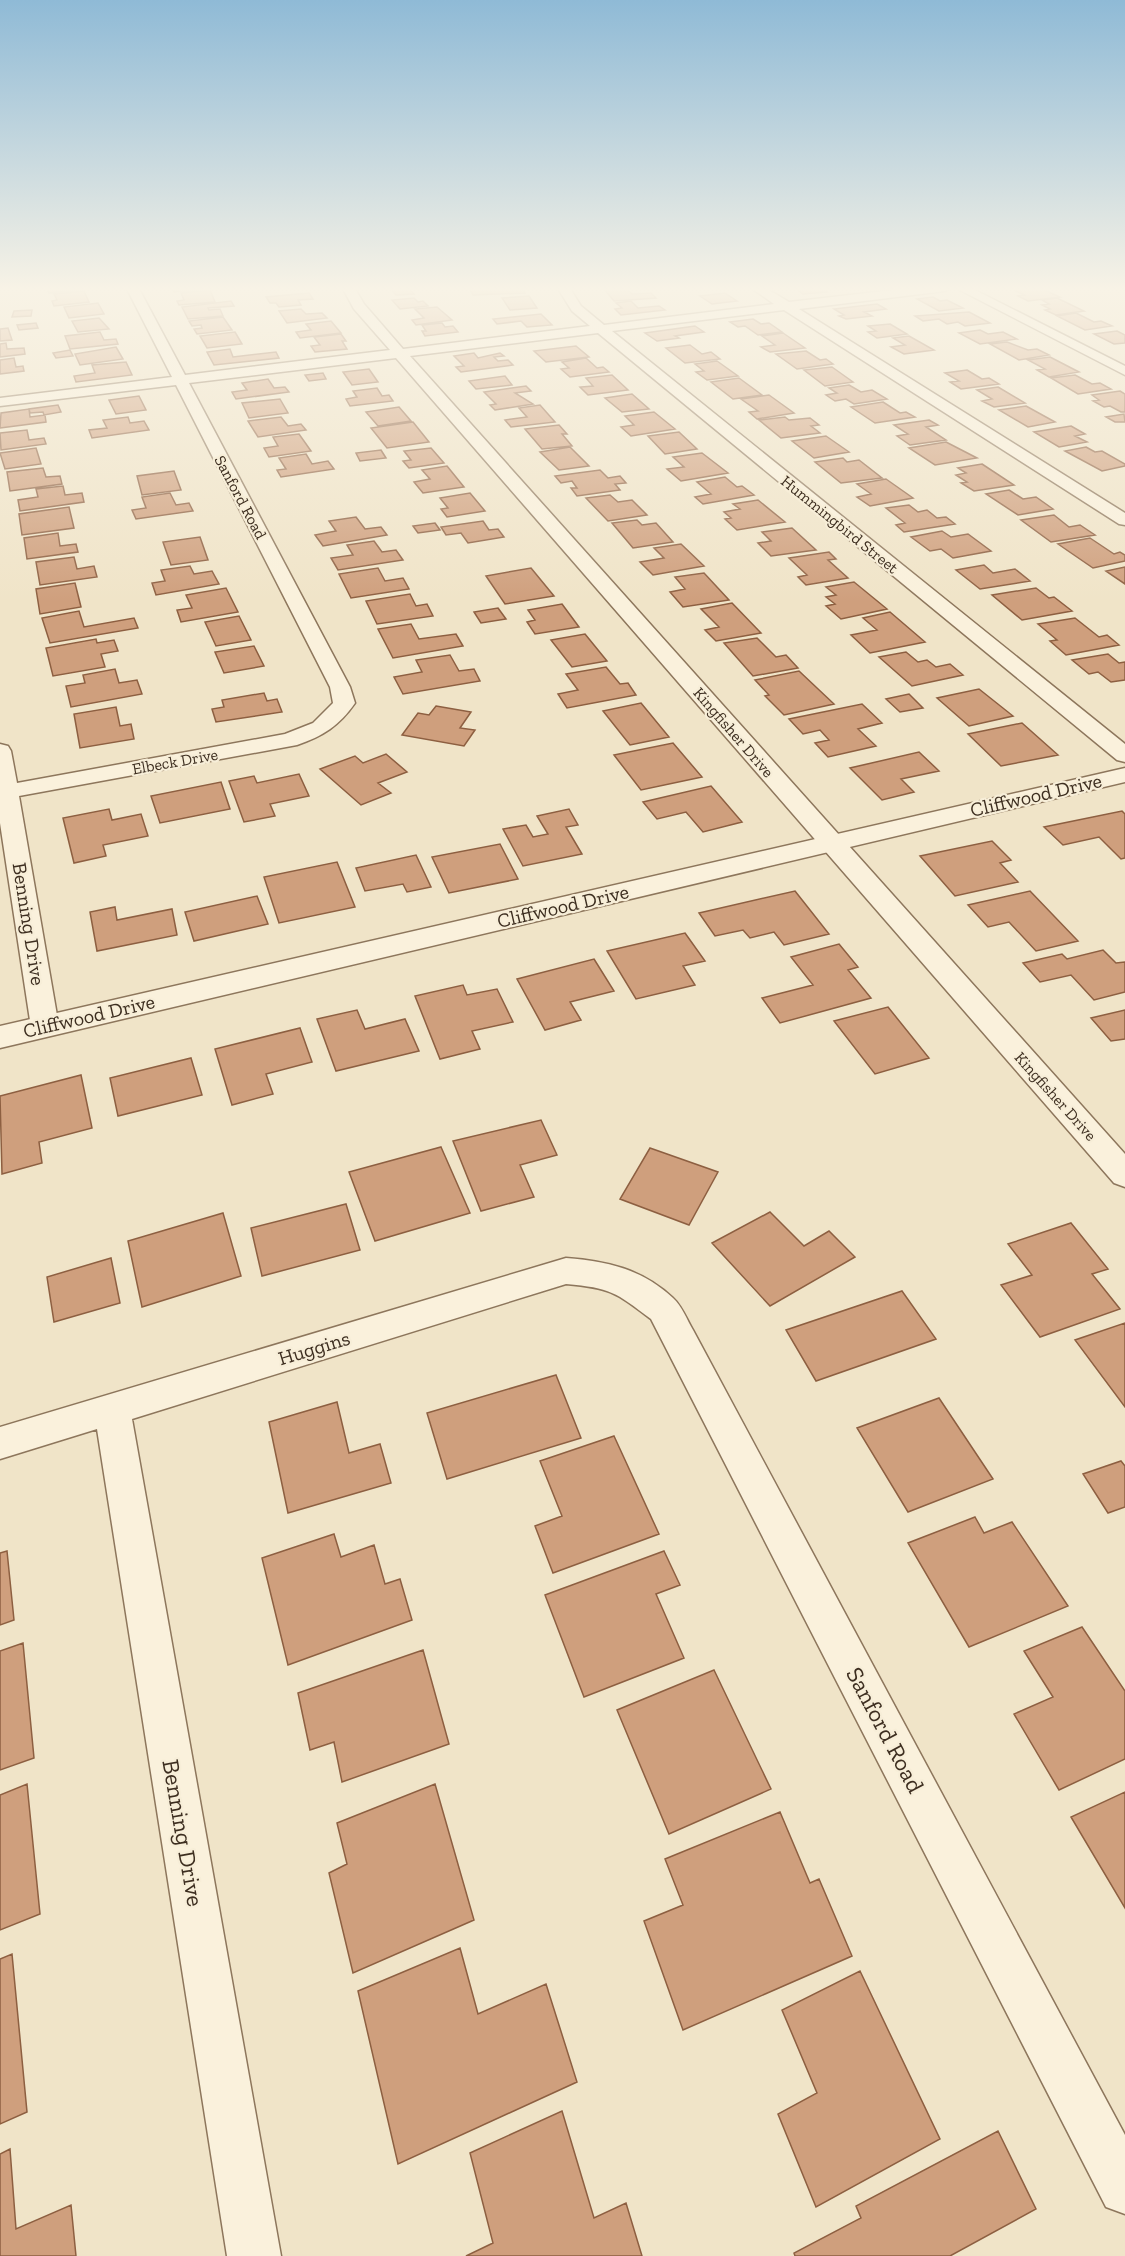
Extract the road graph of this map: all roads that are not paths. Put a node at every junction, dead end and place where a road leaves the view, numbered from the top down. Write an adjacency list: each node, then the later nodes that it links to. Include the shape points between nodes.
1 (80, 392): 6 (street)
2 (186, 392): 8 (street, Sanford Road, via 340,687 344,703)
3 (435, 392): 13 (street, Kingfisher Drive)
4 (679, 392): 10 (street, Hummingbird Street)
5 (921, 392): 7 (street)
6 (0, 402)
7 (1125, 520)
8 (340, 709): 12 (street, Elbeck Drive, via 332,721 315,732 289,740)
9 (0, 751): 12 (street, Benning Drive)
10 (1125, 755)
11 (1125, 775): 13 (street, Cliffwood Drive)
12 (3, 793): 14 (street, Benning Drive)
13 (831, 843): 14 (street, Cliffwood Drive); 16 (street, Kingfisher Drive)
14 (45, 1026): 15 (street, Cliffwood Drive)
15 (0, 1037)
16 (1125, 1174)
17 (629, 1284): 18 (street, Huggins, via 602,1274 566,1271); 20 (street, Sanford Road, via 663,1309 681,1340)
18 (112, 1410): 19 (street, Huggins); 21 (street, Benning Drive)
19 (0, 1443)
20 (1125, 2188)
21 (254, 2256)

